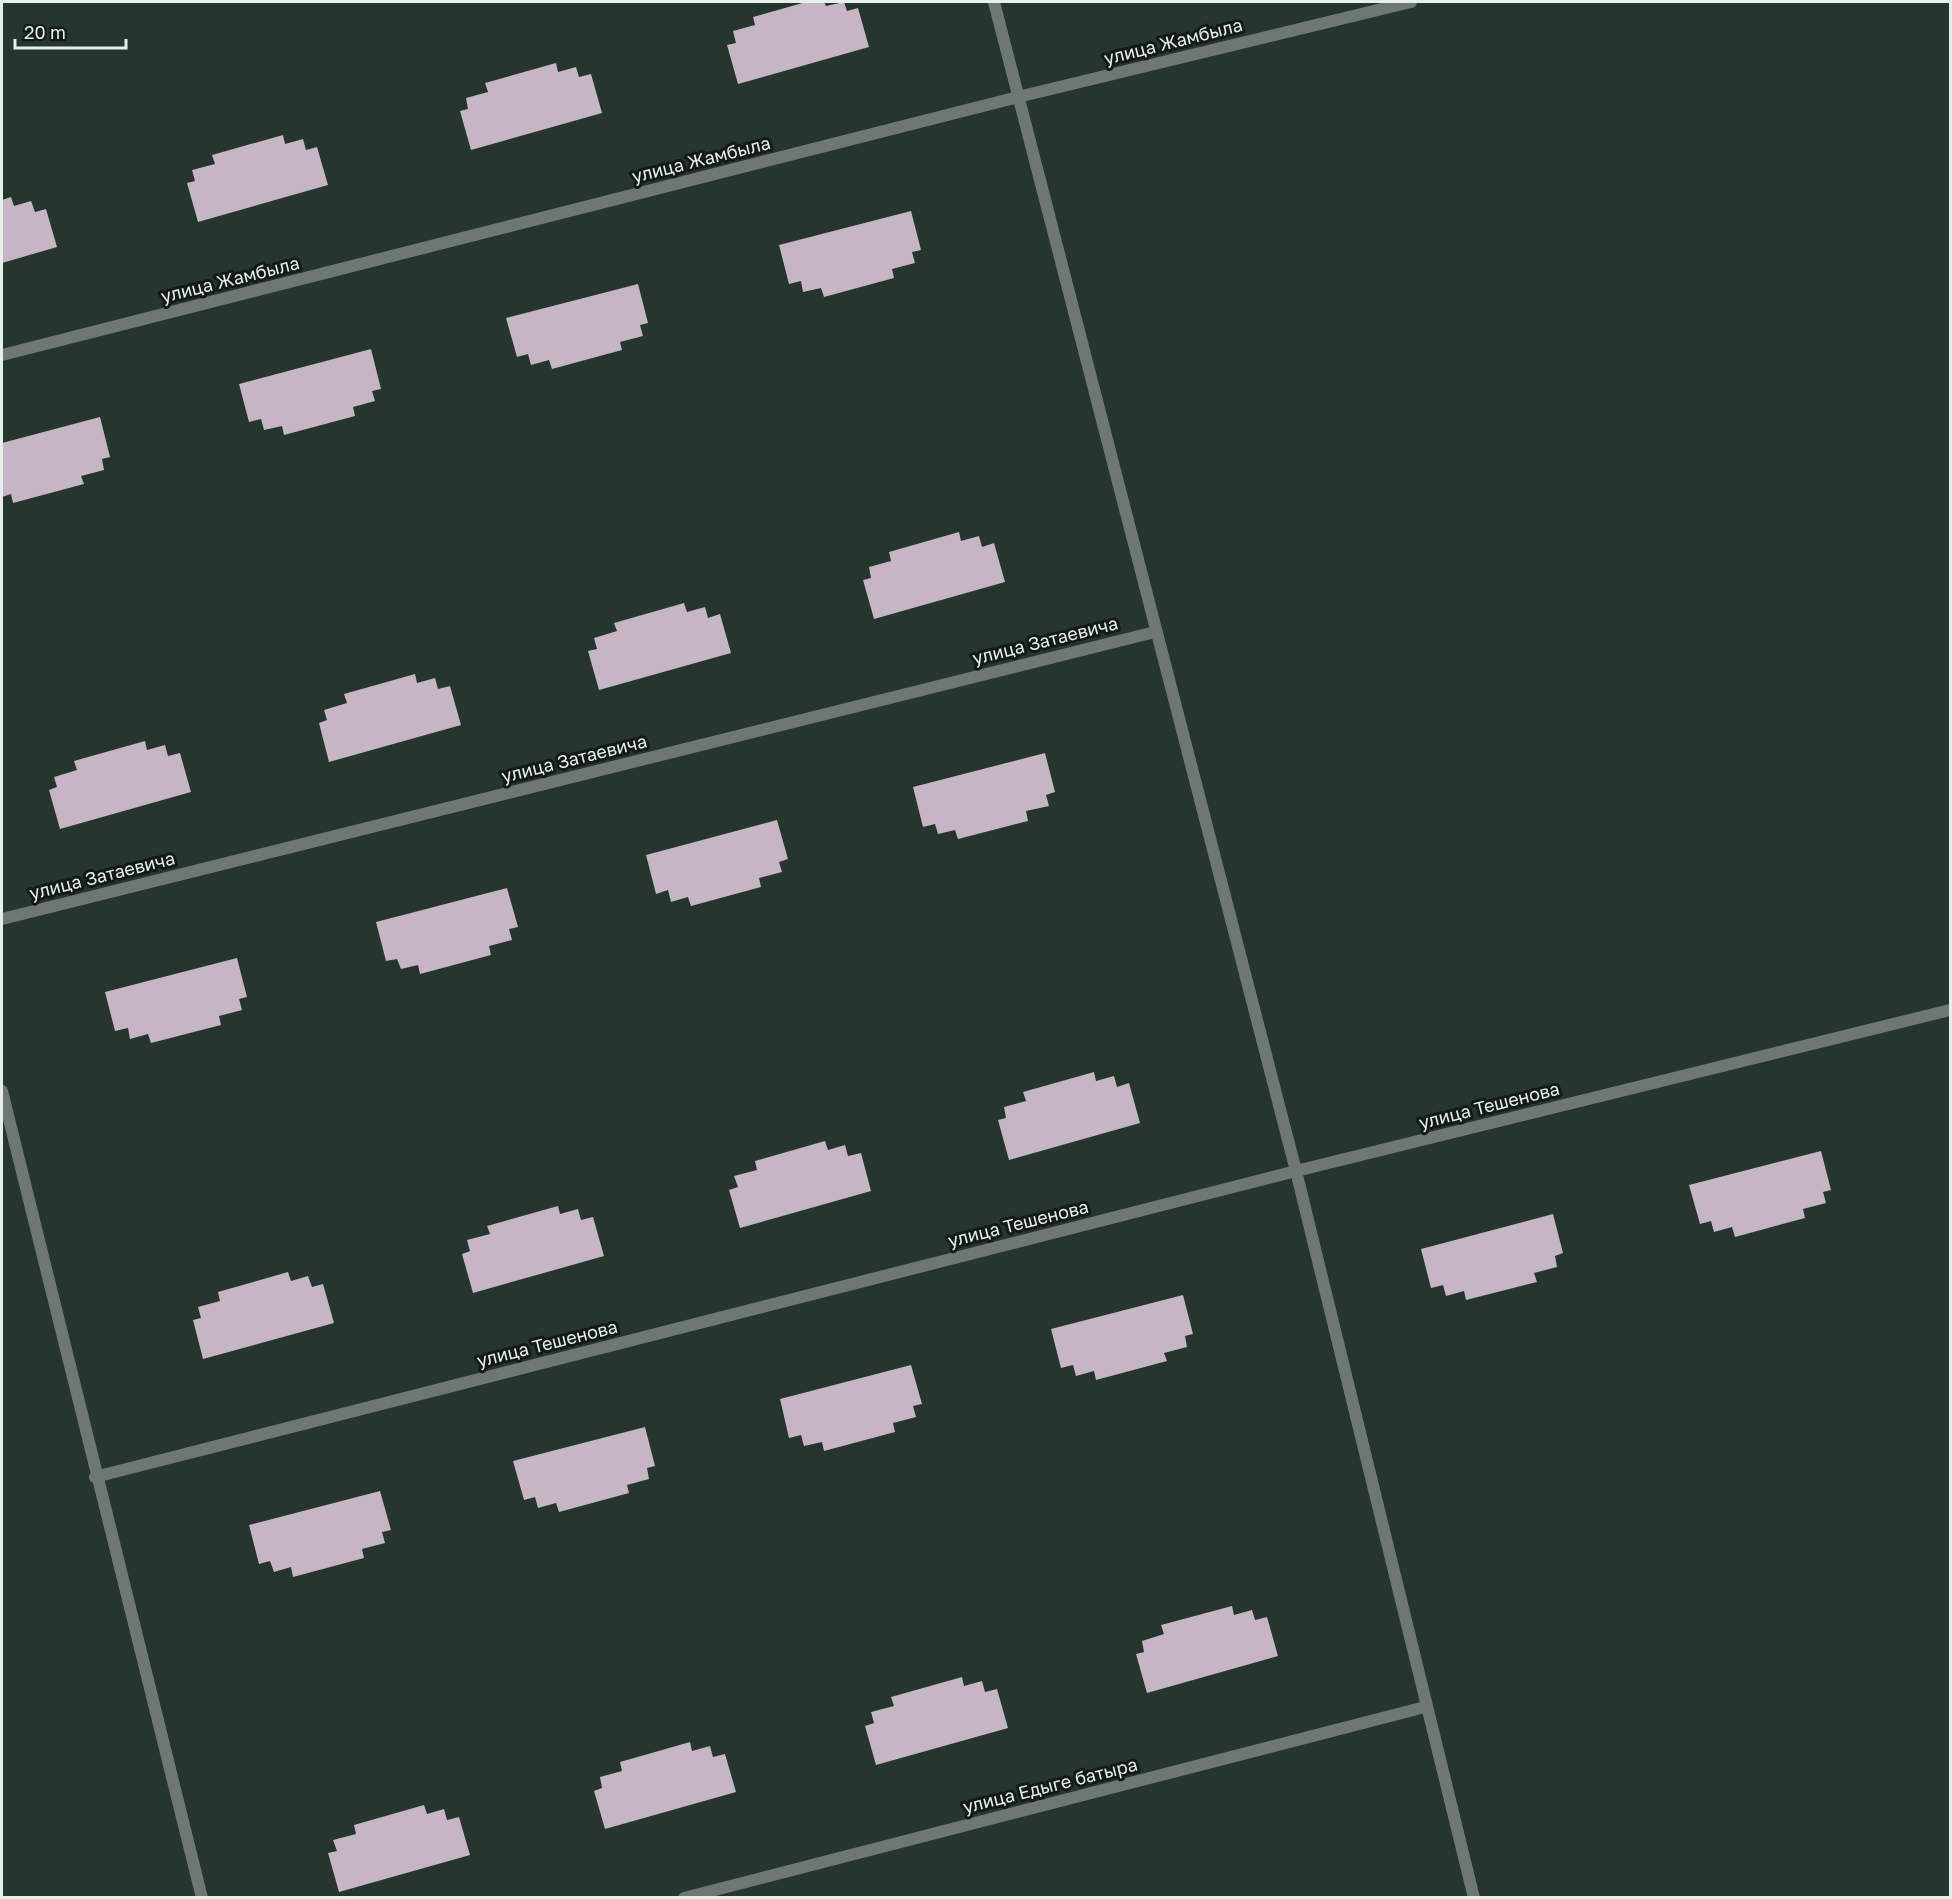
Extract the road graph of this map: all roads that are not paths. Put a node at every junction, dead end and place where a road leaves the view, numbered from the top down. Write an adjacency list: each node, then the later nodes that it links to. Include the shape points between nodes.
1 (994, 2): 3 (street)
2 (1411, 2): 3 (street, улица Жамбыла)
3 (1018, 97): 4 (street, улица Жамбыла); 5 (street)
4 (2, 355)
5 (1155, 632): 6 (street, улица Затаевича); 9 (street)
6 (2, 919)
7 (1950, 1010): 9 (street, улица Тешенова)
8 (2, 1091): 10 (street)
9 (1296, 1171): 10 (street, улица Тешенова); 11 (street)
10 (95, 1477): 12 (street)
11 (1425, 1707): 13 (street, улица Едыге батыра); 14 (street)
12 (202, 1898)
13 (684, 1898)
14 (1474, 1898)

